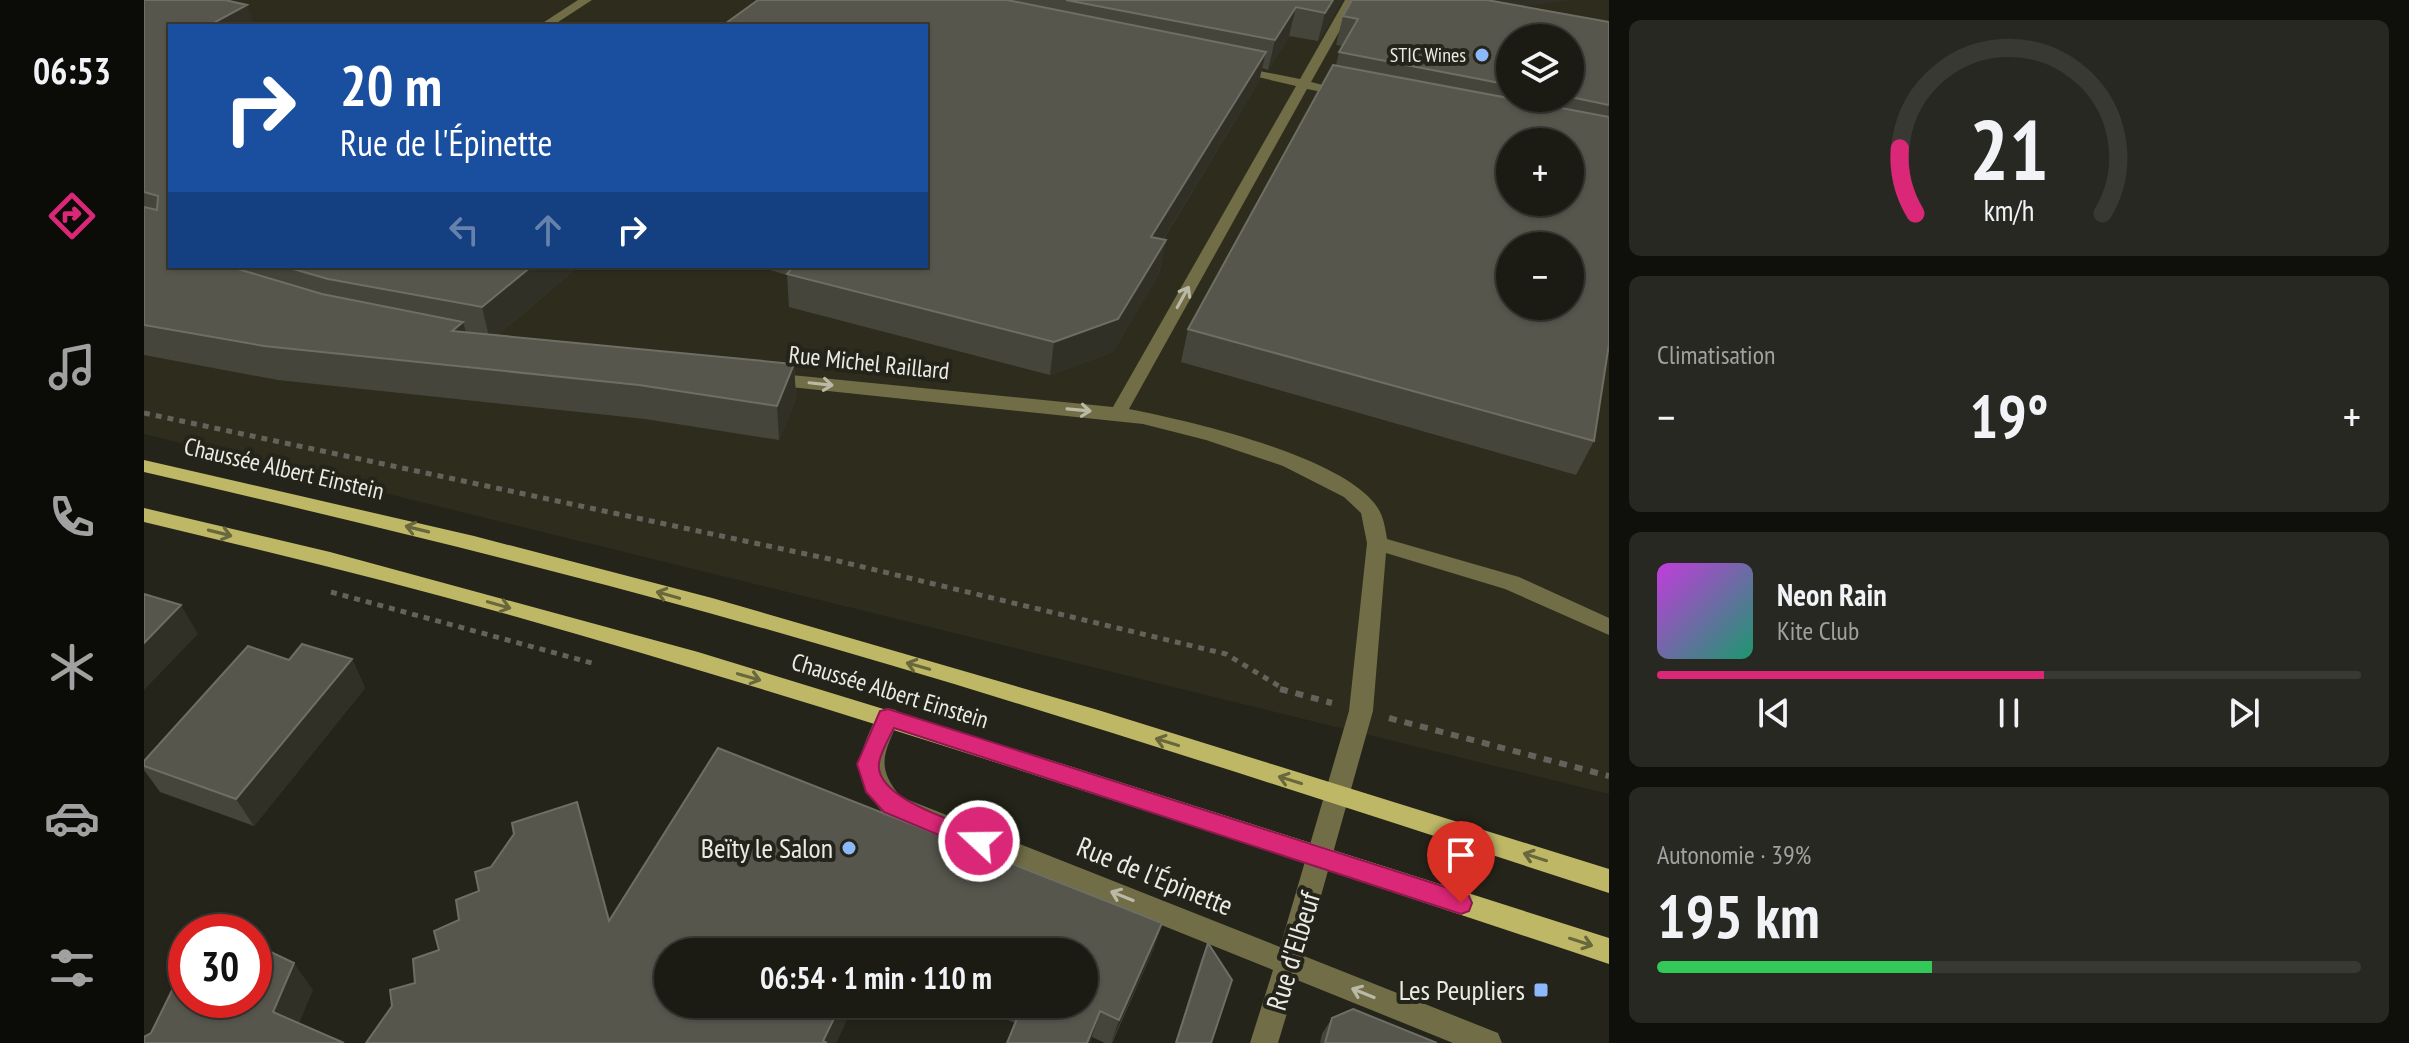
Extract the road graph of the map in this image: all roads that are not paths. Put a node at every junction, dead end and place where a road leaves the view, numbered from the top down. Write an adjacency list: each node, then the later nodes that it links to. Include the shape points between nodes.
1 (586, 0): 3 (street)
2 (1351, 0): 5 (street)
3 (547, 24)
4 (1215, 66): 5 (street)
5 (1303, 84): 6 (street); 8 (street, one-way to 5)
6 (1366, 96)
7 (754, 378): 8 (street, Rue Michel Raillard, one-way to 8)
8 (1118, 413): 11 (street, Rue Michel Raillard, via 1274,456 1339,484 1367,506)
9 (144, 466): 14 (main road, Chaussée Albert Einstein, one-way to 9, via 585,571)
10 (144, 515): 13 (main road, Chaussée Albert Einstein, one-way to 13, via 441,589)
11 (1377, 543): 12 (street, via 1512,583); 14 (street, Rue Michel Raillard, via 1361,711)
12 (1609, 627)
13 (888, 717): 15 (main road, Chaussée Albert Einstein); 18 (street, Rue de l'Épinette, one-way to 13, via 892,805 874,785 868,764)
14 (1339, 795): 15 (street, Rue Michel Raillard); 16 (main road, Chaussée Albert Einstein, one-way to 14)
15 (1321, 859): 17 (main road, Chaussée Albert Einstein, one-way to 17); 18 (street, Rue d'Elbeuf)
16 (1609, 881)
17 (1609, 951)
18 (1288, 963): 19 (street, Rue d'Elbeuf); 20 (street, Rue de l'Épinette, one-way to 18)
19 (1264, 1043)
20 (1488, 1043)

